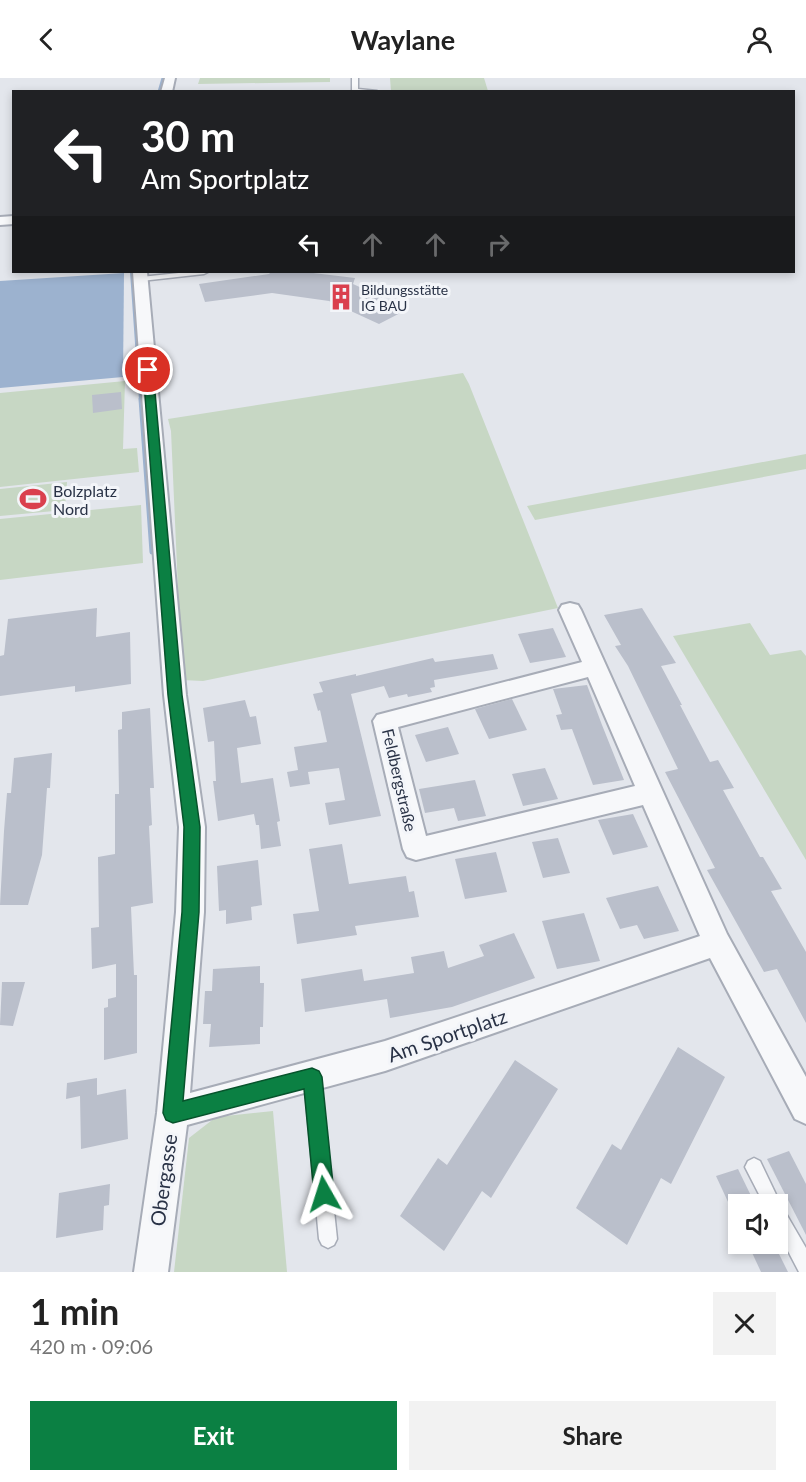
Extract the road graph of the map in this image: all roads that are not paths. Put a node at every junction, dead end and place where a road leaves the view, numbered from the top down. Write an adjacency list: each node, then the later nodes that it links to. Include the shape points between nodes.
1 (183, 273): 2 (lane)
2 (140, 275): 9 (street, Obergasse, via 175,695 192,827 190,912)
3 (570, 610): 4 (street)
4 (594, 668): 5 (street); 5 (street, Feldbergstraße, via 386,722 416,849)
5 (650, 793): 6 (street)
6 (717, 943): 7 (street, Am Sportplatz); 8 (street)
7 (312, 1077): 9 (street, Am Sportplatz); 13 (lane)
8 (806, 1108)
9 (173, 1113): 15 (street, Obergasse)
10 (754, 1167): 11 (lane)
11 (768, 1194)
12 (788, 1233): 14 (lane)
13 (328, 1239)
14 (806, 1268)
15 (151, 1272)

